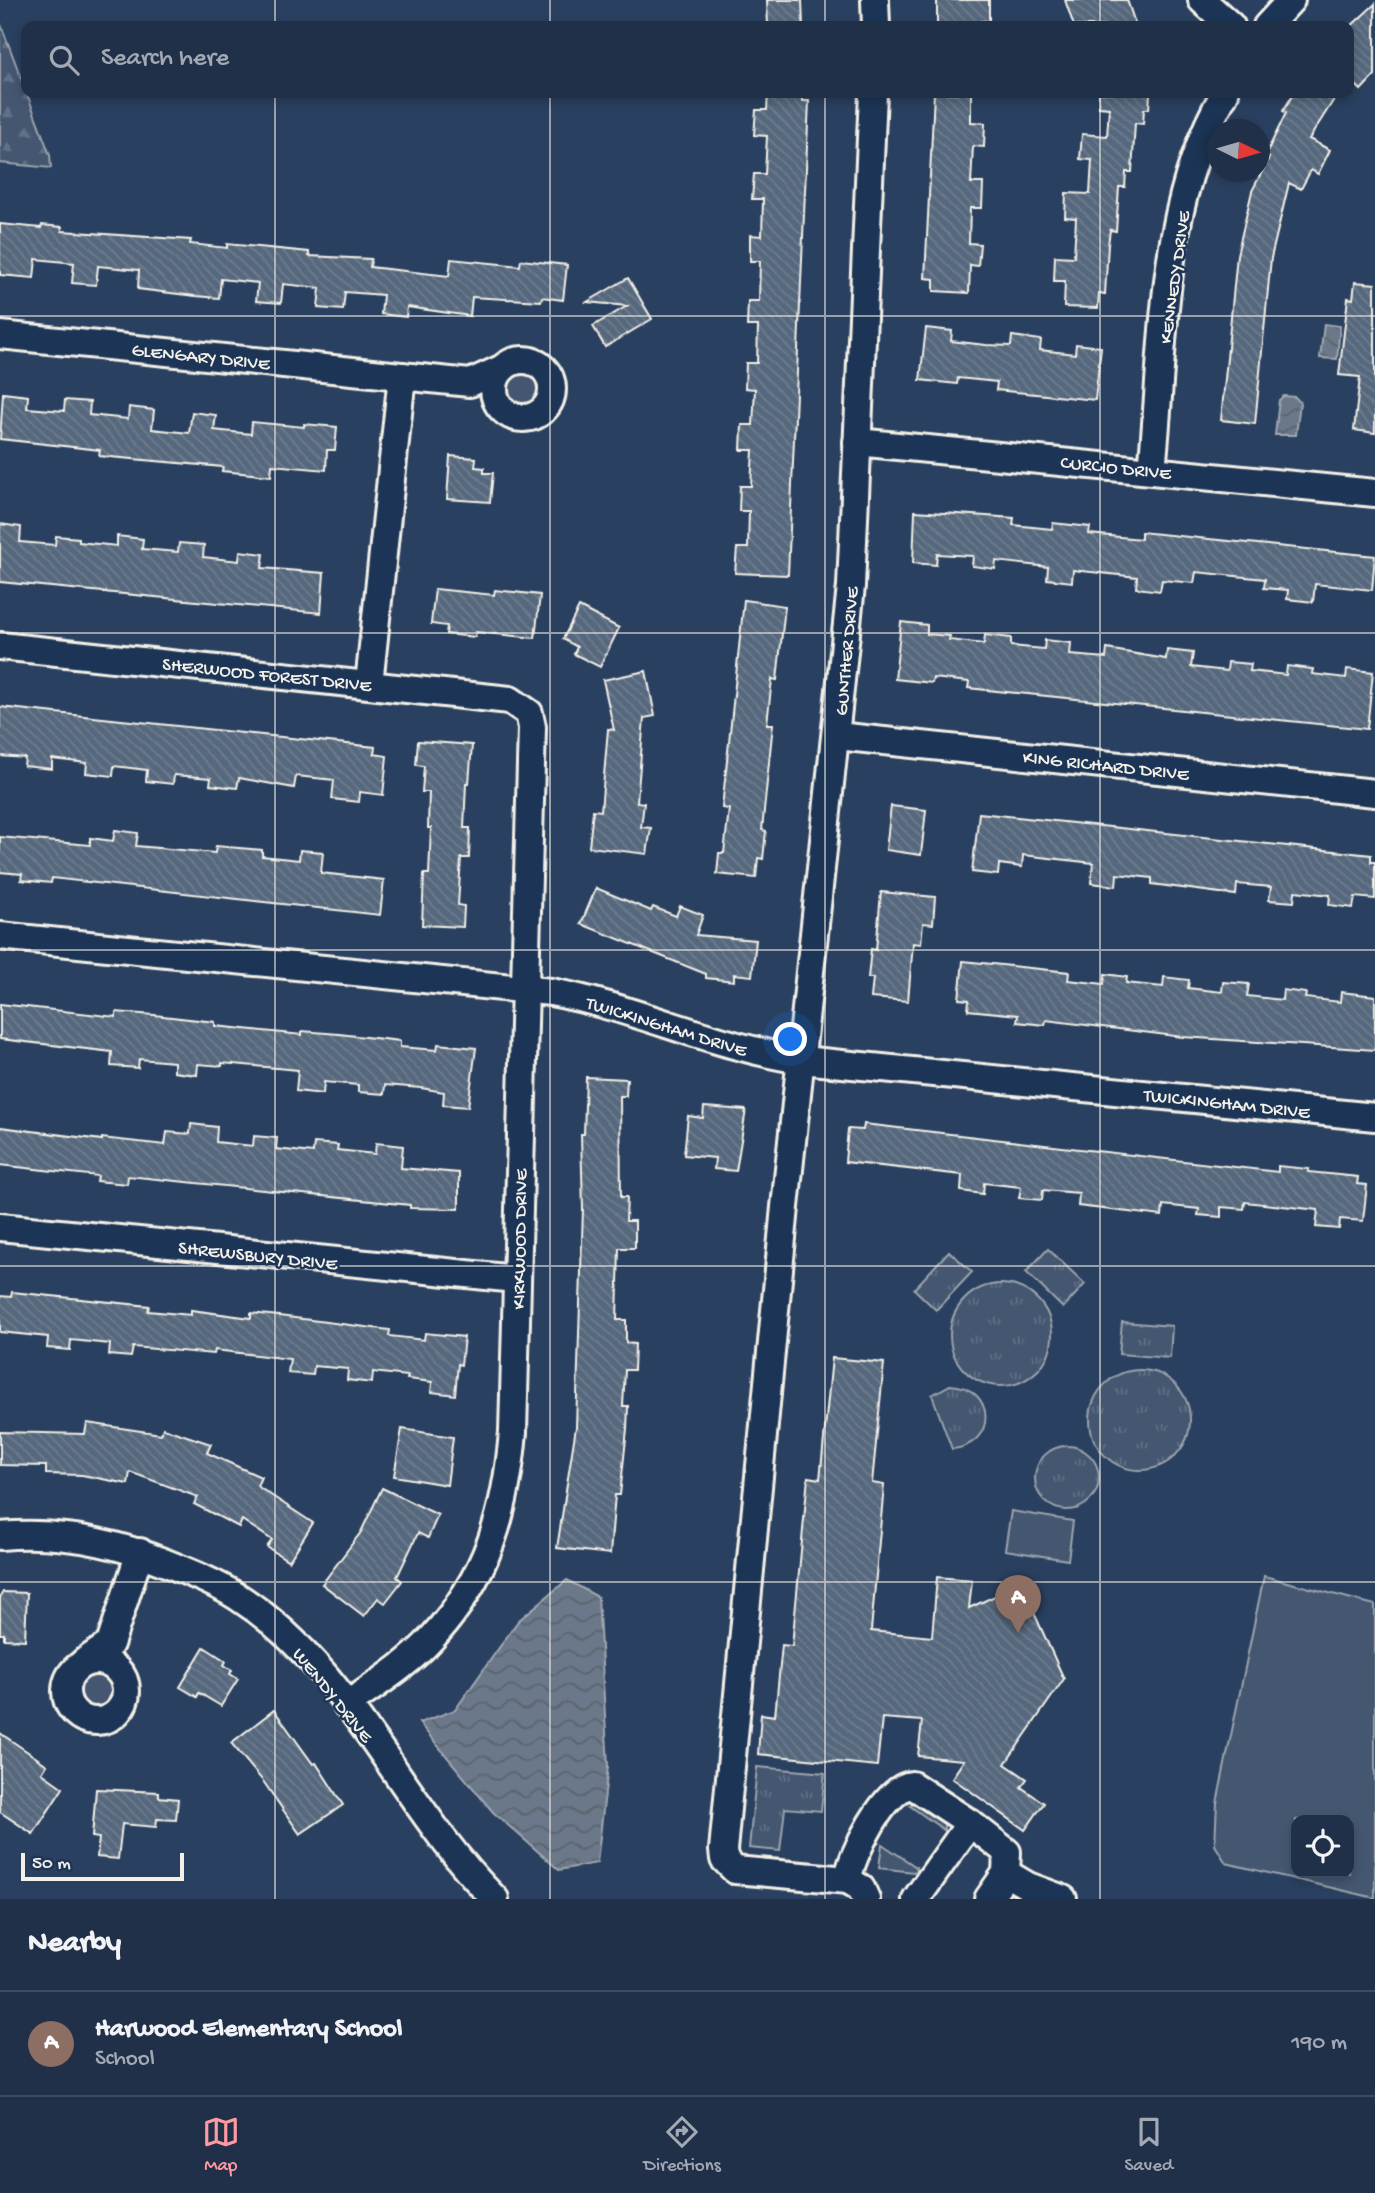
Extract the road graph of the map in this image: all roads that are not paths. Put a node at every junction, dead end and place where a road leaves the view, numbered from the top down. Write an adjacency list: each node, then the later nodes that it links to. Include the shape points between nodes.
1 (875, 0): 4 (street)
2 (1202, 0): 5 (street)
3 (1291, 0): 6 (street)
4 (876, 21)
5 (1225, 21)
6 (1272, 21)
7 (873, 98): 14 (street, GUNTHER DRIVE)
8 (1222, 98): 15 (street, KENNEDY DRIVE, via 1193,165 1177,226)
9 (0, 335): 11 (street, GLENGARY DRIVE)
10 (503, 368): 12 (street); 13 (street, via 494,386); 13 (street, via 518,360 536,362 550,376 552,396 532,417 513,416)
11 (402, 376): 12 (street, GLENGARY DRIVE); 18 (street)
12 (470, 383): 13 (street)
13 (498, 404)
14 (857, 442): 15 (street, CURCIO DRIVE); 20 (street, GUNTHER DRIVE, via 851,586)
15 (1152, 470): 16 (street, CURCIO DRIVE)
16 (1375, 493)
17 (0, 646): 18 (street, SHERWOOD FOREST DRIVE)
18 (369, 684): 19 (street, SHERWOOD FOREST DRIVE, via 510,700)
19 (529, 713): 23 (street, KIRKWOOD DRIVE)
20 (837, 736): 21 (street, KING RICHARD DRIVE); 24 (street, GUNTHER DRIVE)
21 (1375, 793)
22 (0, 936): 23 (street, TWICKINGHAM DRIVE)
23 (524, 990): 24 (street, TWICKINGHAM DRIVE, via 580,997 735,1048); 27 (street, KIRKWOOD DRIVE)
24 (802, 1060): 25 (street, TWICKINGHAM DRIVE); 36 (street, GUNTHER DRIVE, via 723,1850 730,1867 740,1871)
25 (1375, 1117)
26 (0, 1227): 27 (street, SHREWSBURY DRIVE)
27 (516, 1279): 33 (street, KIRKWOOD DRIVE, via 513,1432 499,1524 469,1590 431,1640)
28 (0, 1536): 29 (street, WENDY DRIVE, via 64,1536)
29 (140, 1552): 30 (street); 33 (street, WENDY DRIVE, via 239,1598 312,1662)
30 (110, 1644): 31 (street); 32 (street)
31 (84, 1662): 32 (street, via 104,1661); 32 (street, via 69,1675 65,1694 74,1712 91,1721 110,1718 124,1703 127,1693)
32 (121, 1673)
33 (347, 1705): 37 (street, WENDY DRIVE, via 455,1858)
34 (970, 1823): 35 (street, via 1007,1852); 36 (street, via 920,1788 904,1786 891,1795 851,1864); 38 (street)
35 (1006, 1873): 39 (street); 40 (street)
36 (857, 1890)
37 (495, 1899)
38 (916, 1899)
39 (988, 1899)
40 (1063, 1899)

